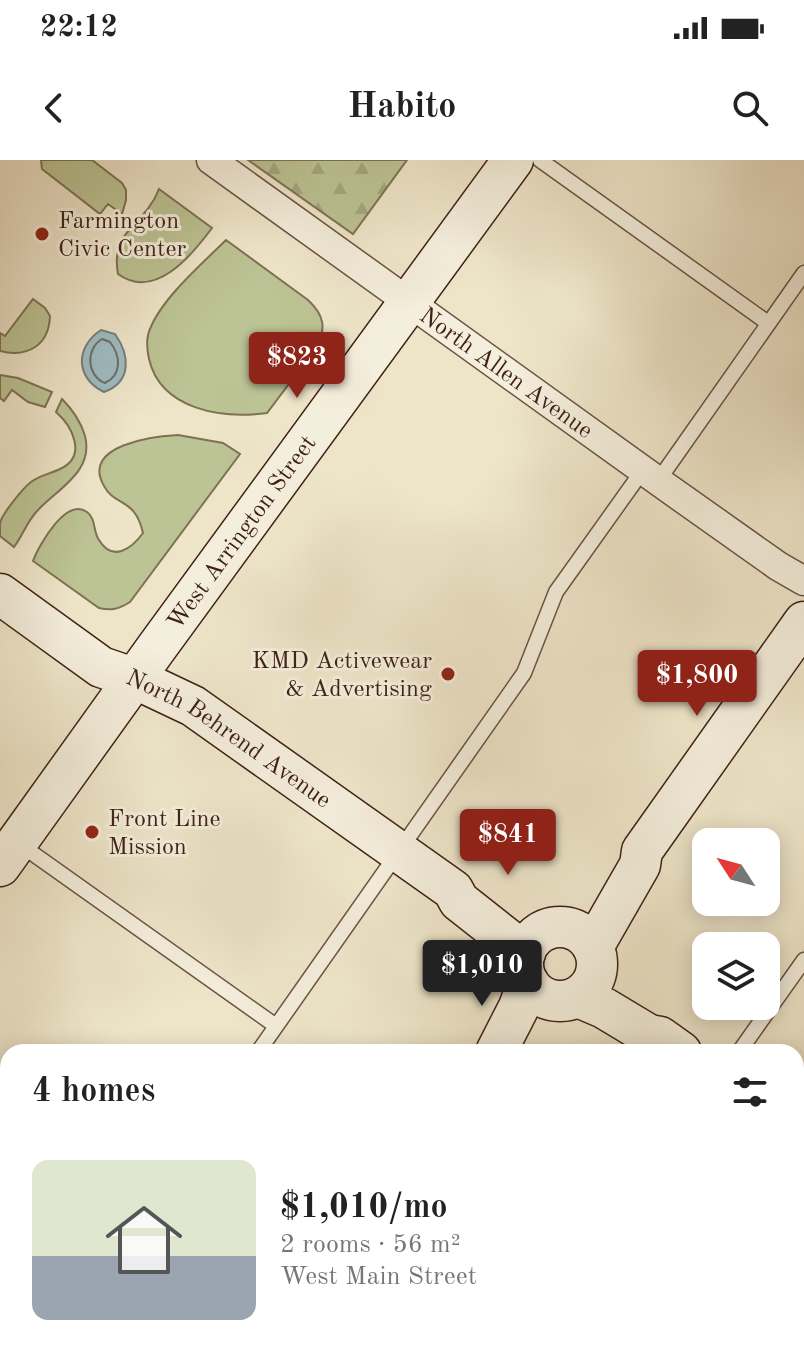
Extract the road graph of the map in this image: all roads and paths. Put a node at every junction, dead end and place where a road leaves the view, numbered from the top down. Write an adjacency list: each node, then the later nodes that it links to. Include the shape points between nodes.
1 (211, 160): 5 (street, North Allen Avenue)
2 (513, 160): 5 (street, West Arrington Street)
3 (540, 160): 6 (lane)
4 (804, 273): 6 (lane)
5 (408, 303): 7 (street, North Allen Avenue); 11 (street, West Arrington Street)
6 (768, 323): 7 (lane)
7 (651, 475): 8 (street, North Allen Avenue); 12 (lane, via 556,592 524,673)
8 (804, 581)
9 (0, 594): 11 (street, North Behrend Avenue, via 101,667)
10 (804, 622): 15 (street, via 642,851 629,857 600,893)
11 (136, 679): 12 (street, North Behrend Avenue, via 193,706); 13 (street, West Arrington Street)
12 (399, 852): 15 (street, North Behrend Avenue, via 453,890 466,891); 16 (lane)
13 (9, 854): 16 (lane)
14 (804, 960): 21 (lane)
15 (561, 963): 18 (street, via 519,1007); 19 (street, via 538,1015); 20 (street, North Behrend Avenue, via 614,990)
16 (276, 1026): 17 (lane)
17 (264, 1044)
18 (500, 1044)
19 (514, 1044)
20 (670, 1044)
21 (745, 1044)

